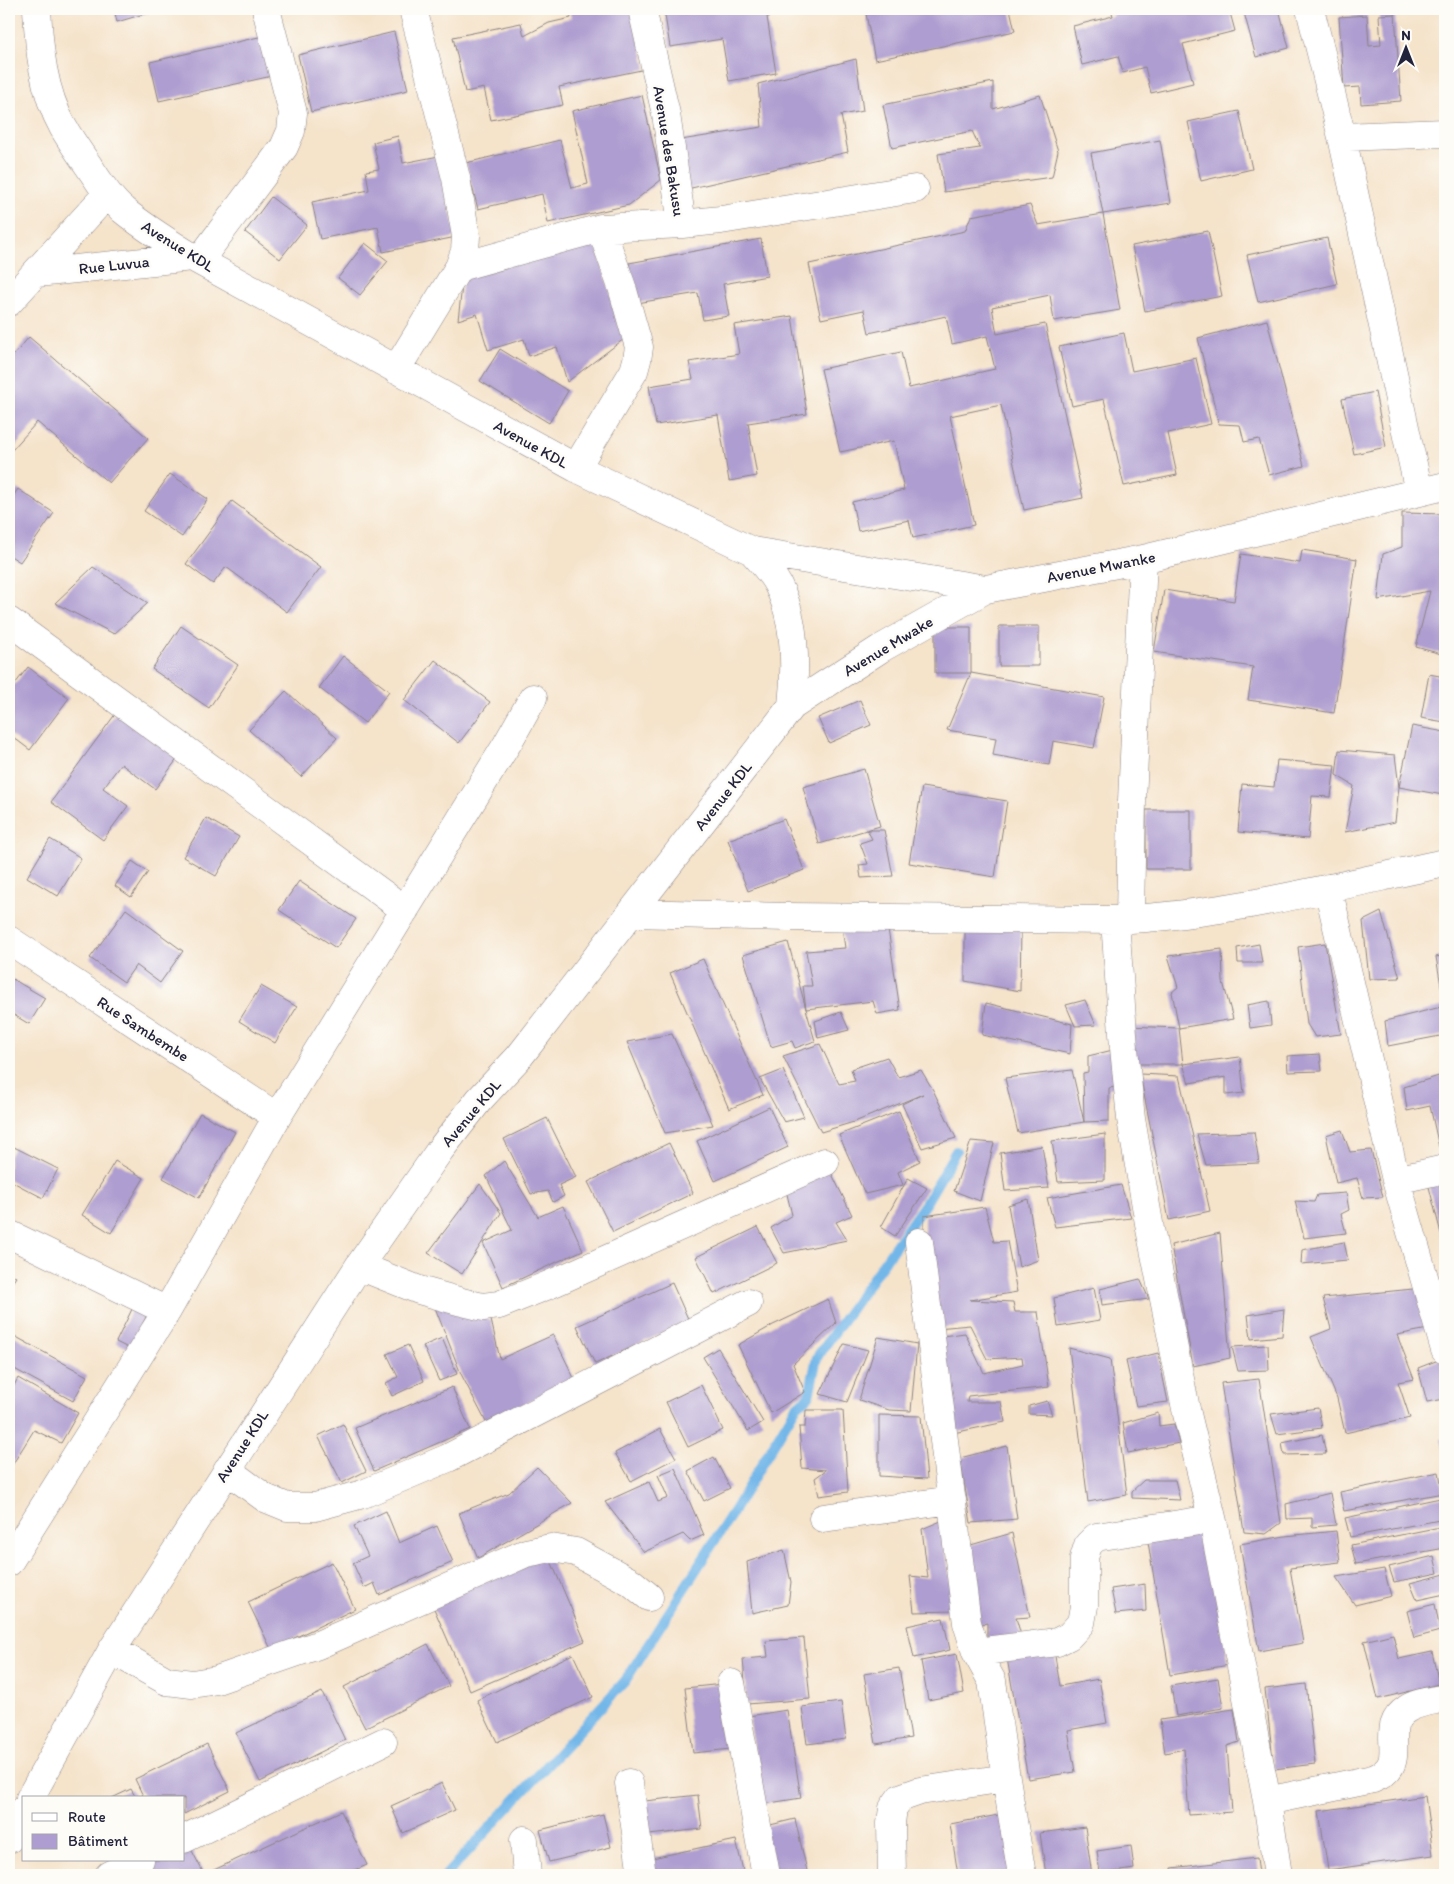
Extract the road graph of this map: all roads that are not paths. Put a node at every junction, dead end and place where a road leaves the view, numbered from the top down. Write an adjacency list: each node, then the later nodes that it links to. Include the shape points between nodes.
1 (38, 9): 9 (street, Avenue KDL, via 41,59 53,104 62,126)
2 (266, 9): 12 (street, via 293,113 291,131 284,147)
3 (413, 9): 13 (street, via 456,178 466,236)
4 (642, 9): 10 (street, Avenue des Bakusu, via 666,114)
5 (1310, 9): 7 (street)
6 (1445, 133): 7 (street)
7 (1342, 136): 19 (street)
8 (915, 189): 10 (street)
9 (108, 194): 12 (street, Avenue KDL, via 154,233); 14 (street)
10 (682, 224): 11 (street, Avenue des Bakusu)
11 (601, 228): 13 (street, Avenue des Bakusu); 17 (street, via 639,347 638,360)
12 (196, 259): 14 (street, Rue Luvua); 16 (street, Avenue KDL)
13 (459, 267): 16 (street)
14 (37, 273): 15 (street)
15 (11, 296)
16 (396, 370): 17 (street, Avenue KDL)
17 (576, 468): 20 (street, Avenue KDL)
18 (1445, 486): 19 (street, Avenue Mwanke)
19 (1419, 492): 21 (street, Avenue Mwanke)
20 (752, 552): 22 (street, Avenue Mwanke); 25 (street, Avenue KDL, via 766,566 785,601 792,641)
21 (1143, 559): 22 (street, Avenue Mwanke); 30 (street, via 1132,801)
22 (986, 589): 25 (street, Avenue Mwake, via 880,649)
23 (9, 621): 28 (street)
24 (533, 698): 28 (street)
25 (792, 706): 29 (street, Avenue KDL)
26 (1445, 863): 27 (street)
27 (1328, 888): 30 (street, via 1238,907); 35 (street)
28 (404, 910): 32 (street)
29 (632, 913): 30 (street); 38 (street, Avenue KDL, via 519,1057 479,1100 440,1150)
30 (1122, 919): 45 (street, via 1124,1048 1131,1118 1166,1312)
31 (9, 940): 32 (street, Rue Sambembe)
32 (277, 1117): 40 (street)
33 (825, 1162): 38 (street, via 499,1304 482,1307 462,1302 419,1290)
34 (1445, 1168): 35 (street)
35 (1396, 1180): 41 (street)
36 (9, 1234): 40 (street)
37 (919, 1242): 43 (street)
38 (359, 1266): 42 (street, Avenue KDL)
39 (748, 1303): 42 (street, via 448,1458 363,1494 315,1507 288,1507 265,1498)
40 (166, 1311): 46 (street)
41 (1445, 1350)
42 (227, 1470): 48 (street, Avenue KDL)
43 (952, 1500): 44 (street); 49 (street, via 967,1623)
44 (823, 1518)
45 (1212, 1519): 49 (street, via 1096,1537 1088,1545 1084,1558 1084,1606 1080,1623 1069,1636 1056,1642); 56 (street)
46 (13, 1545)
47 (649, 1597): 48 (street, via 631,1582 576,1552 551,1548 526,1553 318,1646 217,1680 192,1684 166,1681)
48 (112, 1650): 55 (street, Avenue KDL)
49 (976, 1652): 53 (street, via 992,1681)
50 (731, 1683): 65 (street)
51 (1445, 1698): 56 (street, via 1409,1708 1400,1714 1393,1728 1393,1763 1382,1776)
52 (383, 1742): 59 (street)
53 (1006, 1778): 66 (street, via 920,1791 900,1798 893,1808 891,1823); 67 (street)
54 (629, 1783): 64 (street)
55 (31, 1796)
56 (1267, 1802): 68 (street)
57 (22, 1814): 58 (street)
58 (9, 1839)
59 (185, 1839)
60 (524, 1840): 63 (street)
61 (136, 1862): 62 (street)
62 (109, 1875)
63 (527, 1875)
64 (642, 1875)
65 (766, 1875)
66 (892, 1875)
67 (1022, 1875)
68 (1278, 1875)

